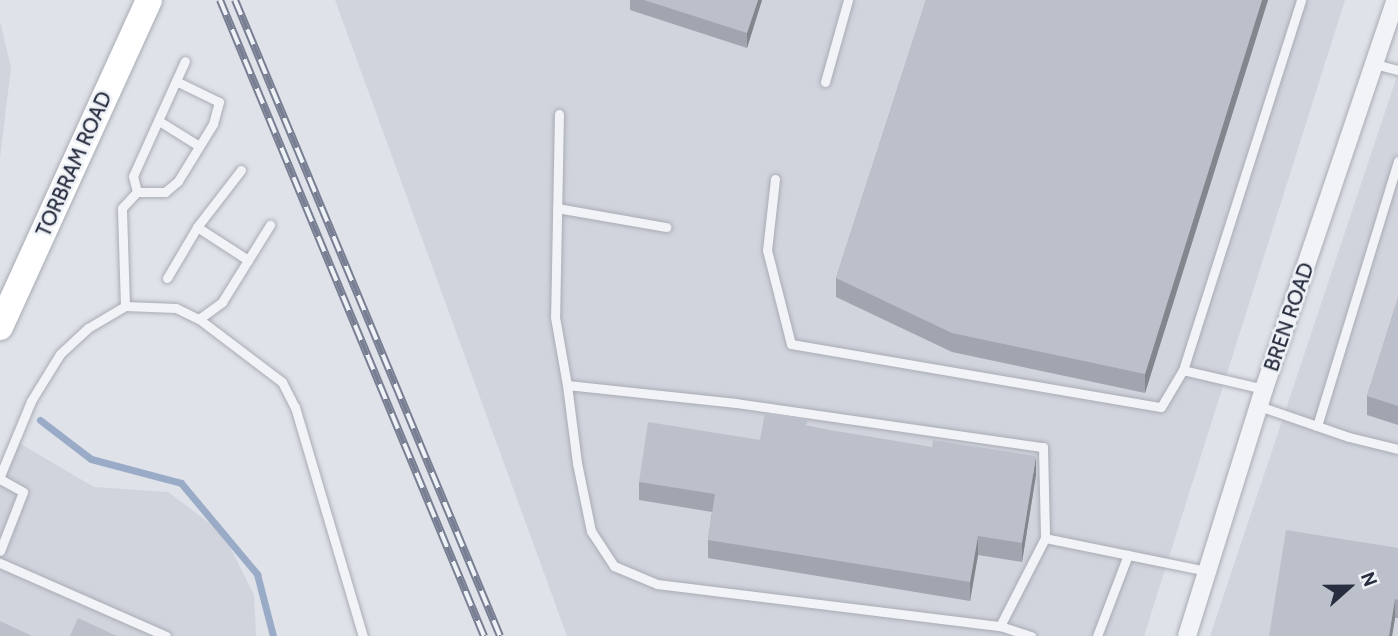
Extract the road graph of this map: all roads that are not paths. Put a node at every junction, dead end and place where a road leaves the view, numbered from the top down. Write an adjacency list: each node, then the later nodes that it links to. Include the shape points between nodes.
1 (149, 0): 25 (main road, TORBRAM ROAD)
2 (848, 0): 9 (lane)
3 (1301, 0): 26 (lane)
4 (1396, 0): 6 (street, BREN ROAD)
5 (185, 61): 8 (lane)
6 (1376, 64): 7 (lane); 28 (street, BREN ROAD)
7 (1398, 70)
8 (176, 81): 11 (lane); 12 (lane, via 219,102 213,124)
9 (825, 82)
10 (559, 114): 17 (lane)
11 (159, 121): 12 (lane); 16 (lane, via 134,176)
12 (199, 146): 16 (lane, via 166,192)
13 (1398, 161): 29 (lane)
14 (241, 170): 19 (lane)
15 (775, 179): 26 (lane, via 767,250 792,344 1161,407)
16 (137, 192): 23 (lane, via 122,208)
17 (557, 208): 20 (lane); 27 (lane, via 555,317)
18 (270, 225): 21 (lane)
19 (197, 227): 21 (lane); 22 (lane)
20 (666, 228)
21 (248, 260): 24 (lane, via 222,302)
22 (167, 278)
23 (125, 306): 24 (lane, via 177,308); 31 (lane, via 88,328 60,354 31,401)
24 (199, 319): 39 (lane, via 282,382 295,407)
25 (0, 327)
26 (1183, 370): 28 (lane)
27 (567, 385): 32 (lane, via 736,403 1043,447); 37 (lane, via 591,531 614,566 657,584)
28 (1262, 398): 29 (lane); 36 (street, BREN ROAD)
29 (1317, 426): 30 (lane)
30 (1398, 449)
31 (0, 477): 33 (lane, via 23,492)
32 (1045, 538): 34 (lane); 37 (lane)
33 (0, 551)
34 (1128, 555): 36 (lane); 41 (lane)
35 (0, 563): 38 (lane)
36 (1208, 571): 42 (street, BREN ROAD)
37 (1000, 626): 40 (lane)
38 (166, 636)
39 (363, 636)
40 (1031, 636)
41 (1097, 636)
42 (1187, 636)

